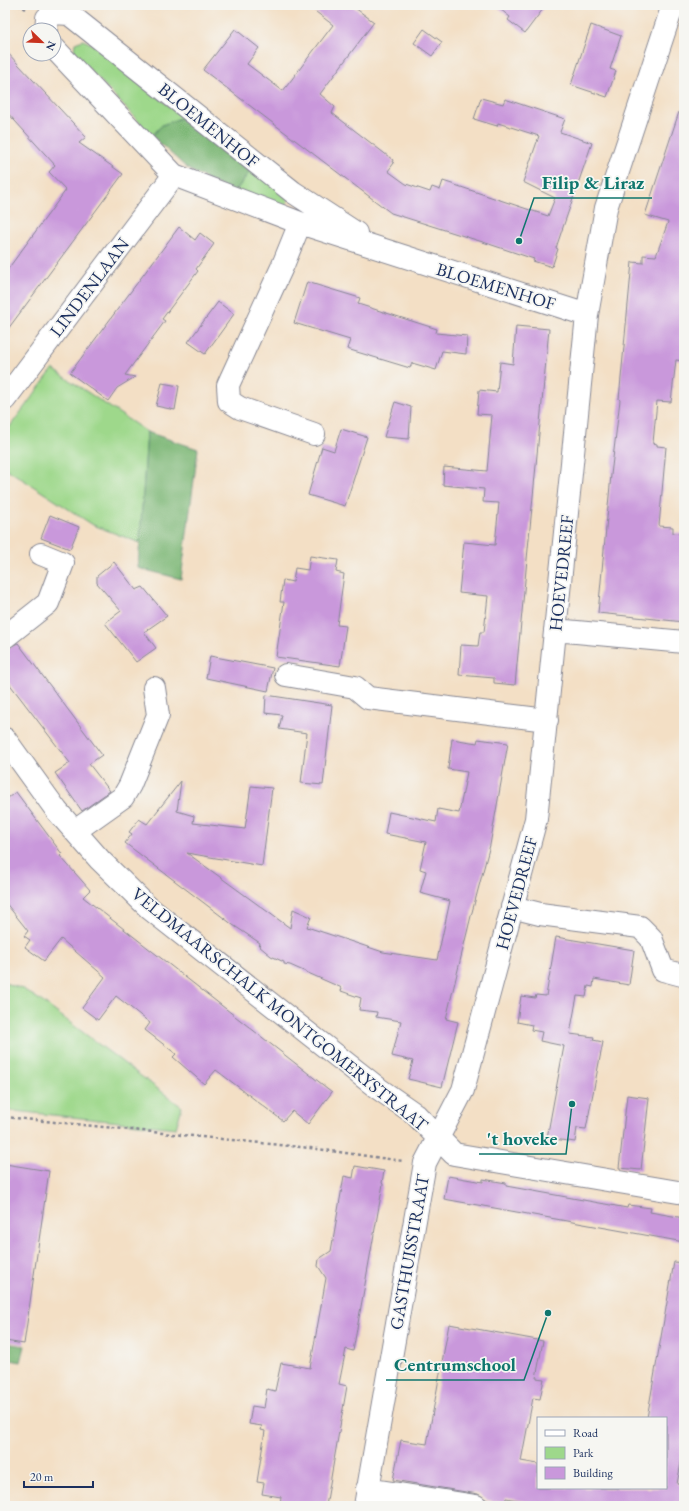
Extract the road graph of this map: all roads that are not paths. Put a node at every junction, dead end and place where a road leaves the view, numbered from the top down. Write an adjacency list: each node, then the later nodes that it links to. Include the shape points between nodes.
1 (673, 5): 7 (street, HOEVEDREEF, via 606,208)
2 (47, 22): 6 (street, BLOEMENHOF, via 47,18 54,13 69,14 293,192)
3 (62, 56): 4 (street, BLOEMENHOF)
4 (174, 175): 5 (street, BLOEMENHOF); 8 (street, LINDENLAAN)
5 (300, 223): 6 (street, BLOEMENHOF); 9 (street, via 228,385 229,401 240,408)
6 (382, 250): 7 (street, BLOEMENHOF)
7 (587, 314): 11 (street, HOEVEDREEF)
8 (5, 399)
9 (314, 434)
10 (41, 554): 12 (street, via 63,563 48,603)
11 (556, 630): 13 (street); 16 (street, HOEVEDREEF)
12 (5, 637)
13 (684, 642)
14 (286, 675): 16 (street, via 355,687 368,698)
15 (154, 688): 18 (street, via 158,715 130,785 123,797)
16 (547, 720): 19 (street, HOEVEDREEF, via 536,819)
17 (5, 739): 18 (street, VELDMAARSCHALK MONTGOMERYSTRAAT, via 57,812)
18 (75, 832): 21 (street, VELDMAARSCHALK MONTGOMERYSTRAAT, via 149,908 379,1089 415,1114)
19 (512, 907): 20 (street, via 540,914 640,927 651,938 663,970); 21 (street, HOEVEDREEF, via 463,1090)
20 (682, 974)
21 (438, 1137): 22 (street, VELDMAARSCHALK MONTGOMERYSTRAAT, via 454,1154); 23 (street, GASTHUISSTRAAT, via 425,1163)
22 (684, 1193)
23 (366, 1497): 24 (street, GASTHUISSTRAAT)
24 (476, 1506)

